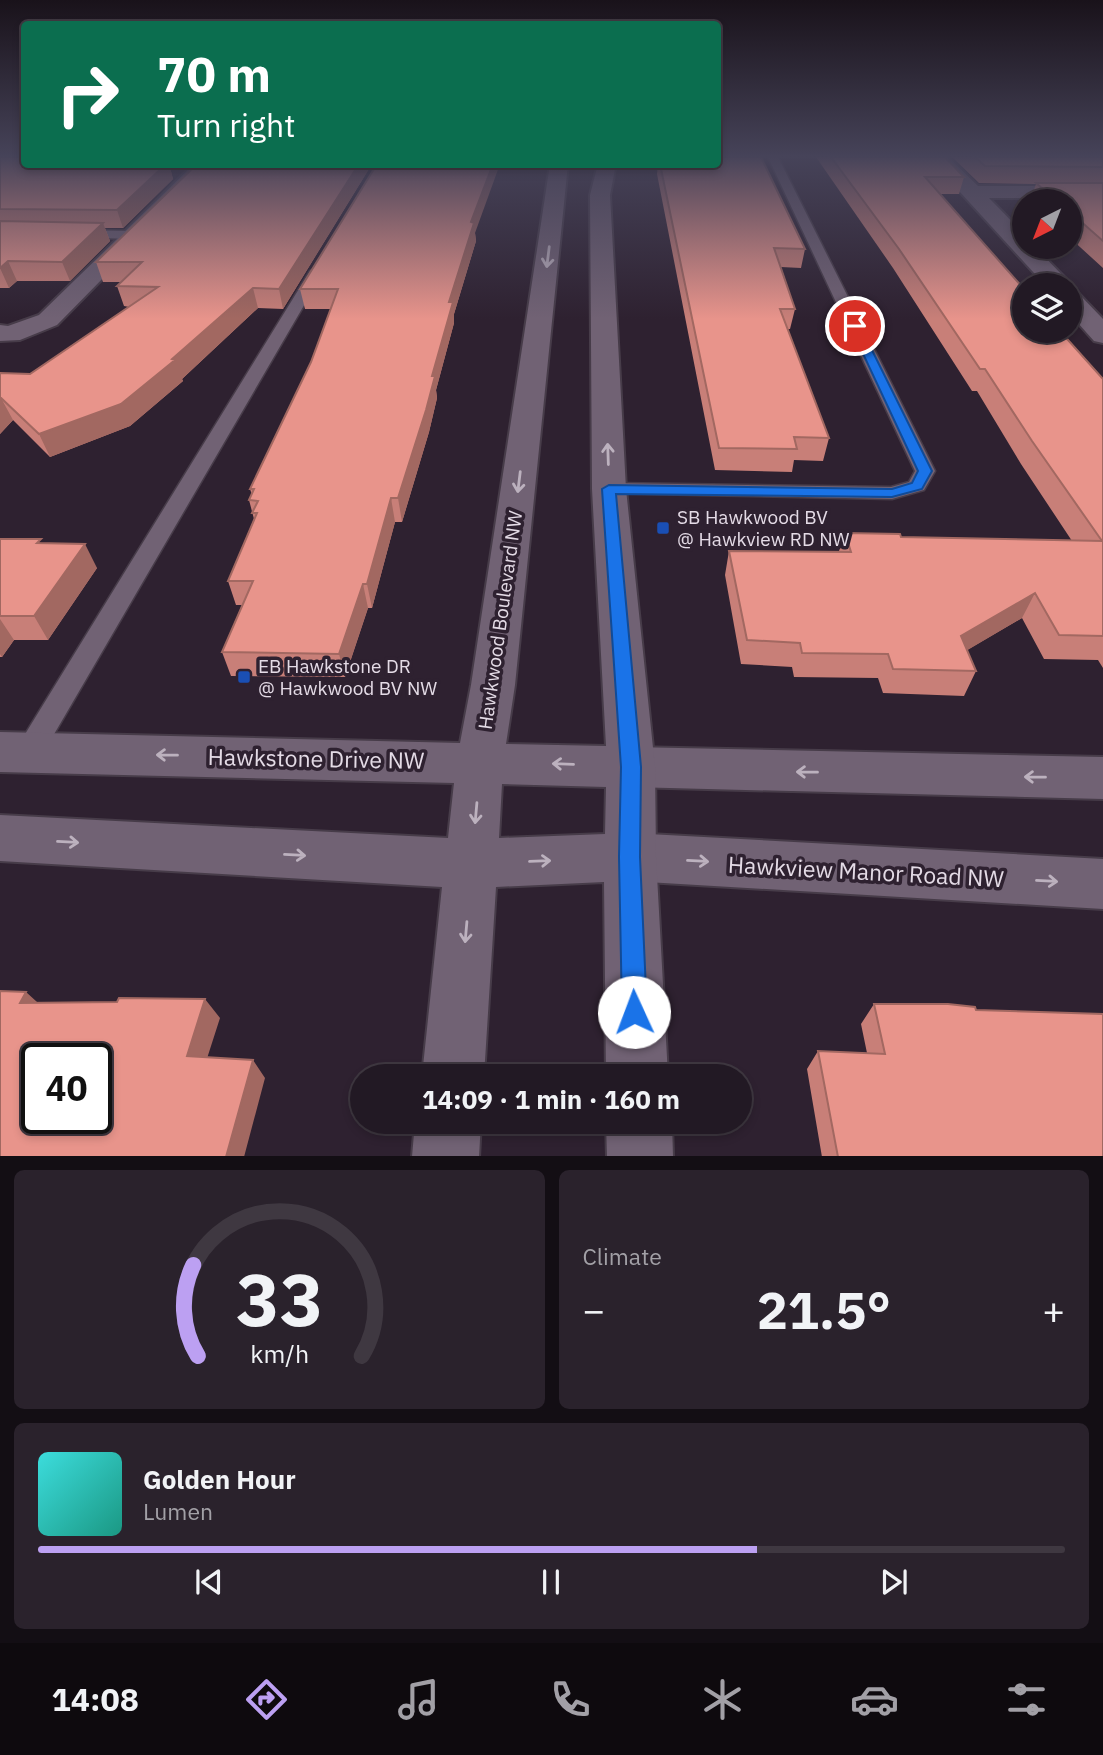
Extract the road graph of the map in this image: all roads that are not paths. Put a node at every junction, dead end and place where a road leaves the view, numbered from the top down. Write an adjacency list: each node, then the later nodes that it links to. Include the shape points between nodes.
1 (154, 211): 7 (street)
2 (553, 211): 15 (street, Hawkwood Boulevard NW, one-way to 15)
3 (605, 211): 13 (street, one-way to 3)
4 (799, 211): 13 (lane, via 925,471 917,486 892,493)
5 (990, 211): 9 (street)
6 (64, 234): 7 (lane)
7 (132, 235): 11 (street, via 48,320 11,334)
8 (324, 259): 14 (lane)
9 (1047, 273)
10 (1082, 312): 12 (street)
11 (0, 333)
12 (1103, 335)
13 (609, 489): 16 (street)
14 (14, 752): 15 (street, Hawkstone Drive NW, one-way to 14)
15 (480, 762): 16 (street, Hawkstone Drive NW, one-way to 15); 20 (street, Hawkwood Boulevard NW, one-way to 20)
16 (631, 767): 17 (street, one-way to 16); 19 (street)
17 (1103, 778)
18 (0, 838): 20 (street, one-way to 20)
19 (630, 857): 20 (street, one-way to 19); 21 (street, Hawkview Manor Road NW, one-way to 21); 23 (street)
20 (472, 864): 22 (street, Hawkwood Boulevard NW, one-way to 22)
21 (1103, 884)
22 (454, 1064)
23 (637, 1064)
24 (447, 1134): 26 (street)
25 (639, 1134): 27 (street)
26 (445, 1156)
27 (640, 1156)

